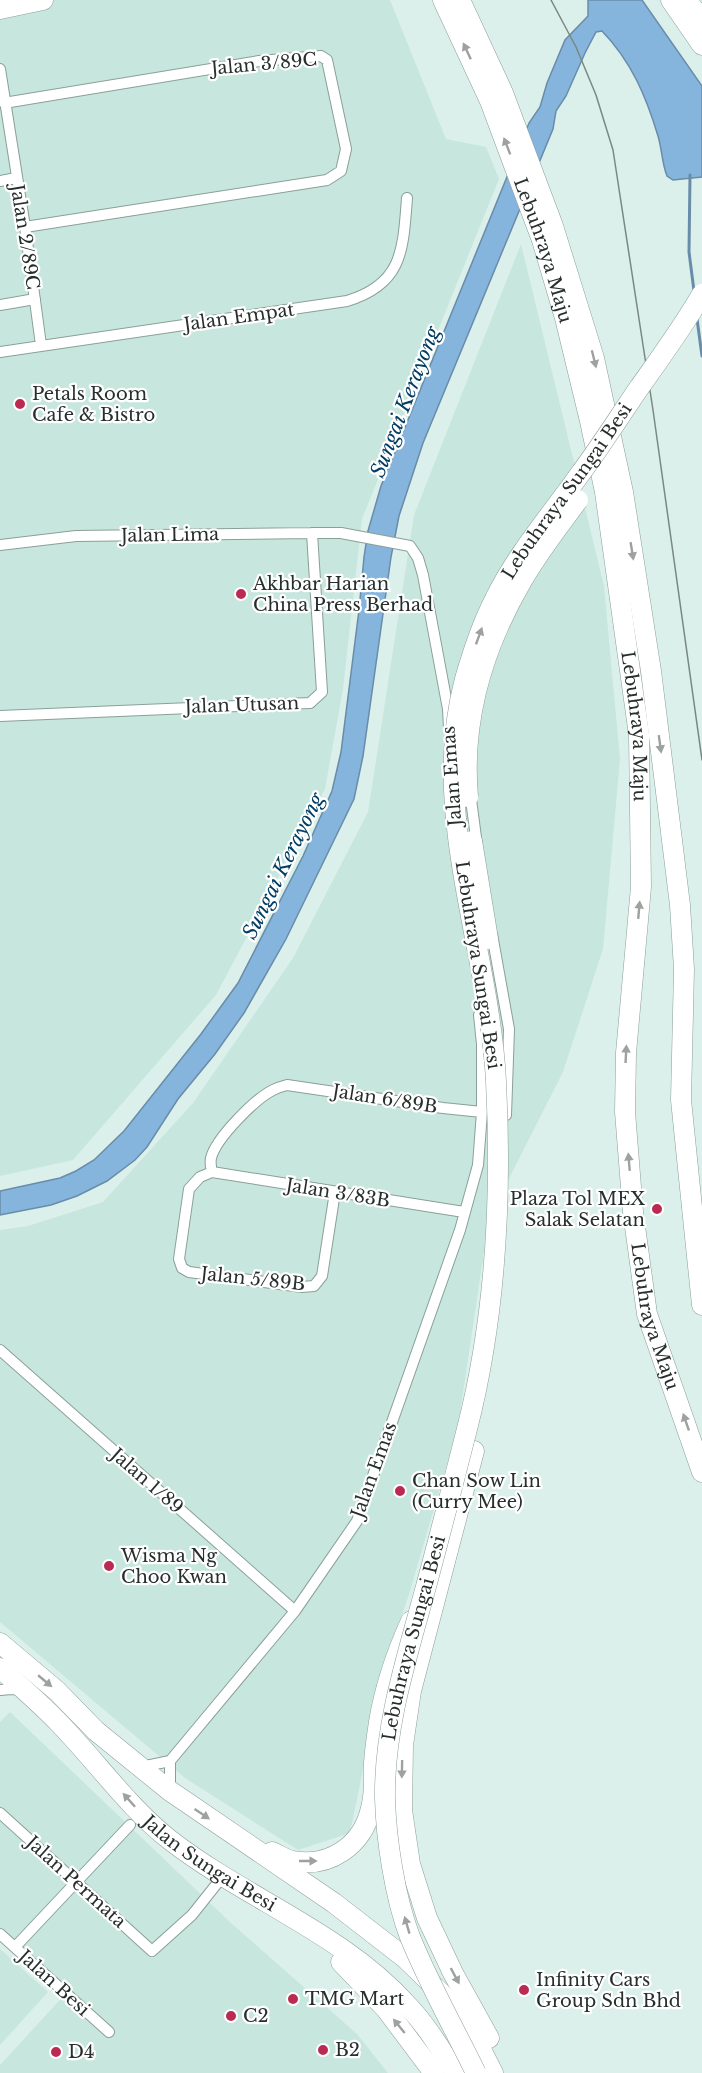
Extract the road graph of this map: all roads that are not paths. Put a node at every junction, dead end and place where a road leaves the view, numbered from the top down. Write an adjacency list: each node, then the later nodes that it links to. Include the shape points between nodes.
1 (43, 0): 7 (highway)
2 (57, 0): 7 (street)
3 (443, 0): 11 (highway, Lebuhraya Maju, one-way to 3)
4 (460, 0): 11 (highway, Lebuhraya Maju)
5 (671, 0): 9 (highway)
6 (686, 0): 8 (highway)
7 (0, 11)
8 (702, 19)
9 (702, 45)
10 (0, 69): 12 (street, Jalan 2/89C)
11 (497, 97): 17 (highway, Lebuhraya Maju)
12 (4, 104): 13 (street, Jalan 2/89C); 16 (street, Jalan 3/89C, via 259,61 321,56 327,60 345,149 341,171 327,180)
13 (16, 178): 14 (street); 16 (street, Jalan 2/89C)
14 (0, 181)
15 (407, 198): 22 (street, Jalan Empat, via 405,231 395,270 367,295)
16 (25, 227): 19 (street, Jalan 2/89C)
17 (548, 233): 34 (highway, Lebuhraya Maju, one-way to 34, via 584,325 599,380 623,492 651,671 680,905 684,969 681,1100); 36 (highway, Lebuhraya Maju, one-way to 17, via 648,1314 635,1233 624,1112 641,887 639,735 605,492)
18 (702, 294): 37 (highway, Lebuhraya Sungai Besi, one-way to 18, bridge, via 482,1362 497,1212 496,1078 480,959 459,851 453,768 455,721 478,634 496,596)
19 (35, 299): 20 (street, Jalan 2/89C); 22 (street, Jalan 2/89C)
20 (0, 305)
21 (702, 320): 59 (highway, Lebuhraya Sungai Besi, one-way to 59, bridge, via 523,579 496,633 475,689 469,724 466,783 472,843 507,1062 502,1268 497,1330 479,1431 411,1691 403,1745 402,1810 410,1864 427,1918)
22 (41, 345): 23 (street, Jalan Empat)
23 (0, 352)
24 (312, 533): 25 (street, Jalan Lima, via 76,536); 26 (street, Jalan Lima, via 341,533); 28 (street, Jalan Utusan, via 322,692 310,703)
25 (0, 545)
26 (410, 546): 27 (street, Jalan Emas, via 423,575)
27 (448, 709): 29 (street, Jalan Emas, via 459,881 481,1026); 30 (street, Jalan Emas, via 463,745 509,1029 506,1114)
28 (0, 716)
29 (482, 1112): 30 (street, Jalan Emas); 31 (street, Jalan 6/89B, via 287,1085 259,1100 229,1130 210,1161)
30 (478, 1165): 33 (street, Jalan Emas)
31 (212, 1172): 32 (street, Jalan 3/83B); 32 (street, Jalan 5/89B, via 189,1189 179,1259 182,1268 189,1272 314,1286 322,1276)
32 (334, 1192): 33 (street, Jalan 3/83B)
33 (464, 1212): 38 (street, Jalan Emas, via 357,1521)
34 (702, 1305)
35 (0, 1350): 38 (street, Jalan 1/89)
36 (702, 1472)
37 (425, 1592): 48 (highway, one-way to 37, bridge, via 291,1861 312,1863 330,1859 357,1839 372,1807 381,1712 397,1651); 57 (highway, Lebuhraya Sungai Besi, one-way to 37, bridge, via 409,1933 393,1873 387,1819 386,1781 392,1728)
38 (295, 1611): 43 (street, Jalan Emas)
39 (0, 1644): 44 (highway, Jalan Sungai Besi, one-way to 44)
40 (0, 1668): 42 (highway, Jalan Sungai Besi)
41 (0, 1690): 42 (street)
42 (25, 1690): 49 (highway, Jalan Sungai Besi, one-way to 42, via 161,1832)
43 (170, 1761): 44 (street); 45 (street)
44 (140, 1767): 45 (highway, Jalan Sungai Besi)
45 (170, 1791): 48 (highway, Jalan Sungai Besi, one-way to 48)
46 (0, 1813): 50 (street, Jalan Permata)
47 (130, 1825): 50 (street)
48 (234, 1836): 58 (highway, via 334,1903 405,1958 470,2028)
49 (224, 1876): 50 (street, Jalan Permata, via 192,1915 152,1951); 51 (highway, Jalan Sungai Besi)
50 (76, 1882): 53 (street)
51 (301, 1922): 55 (highway, one-way to 51, via 386,2009); 56 (highway, Jalan Sungai Besi, via 348,1953 408,2005)
52 (0, 1934): 53 (street, Jalan Besi)
53 (15, 1947): 54 (street, Jalan Besi)
54 (109, 2032)
55 (434, 2073)
56 (456, 2073)
57 (476, 2073)
58 (494, 2073)
59 (507, 2073)

